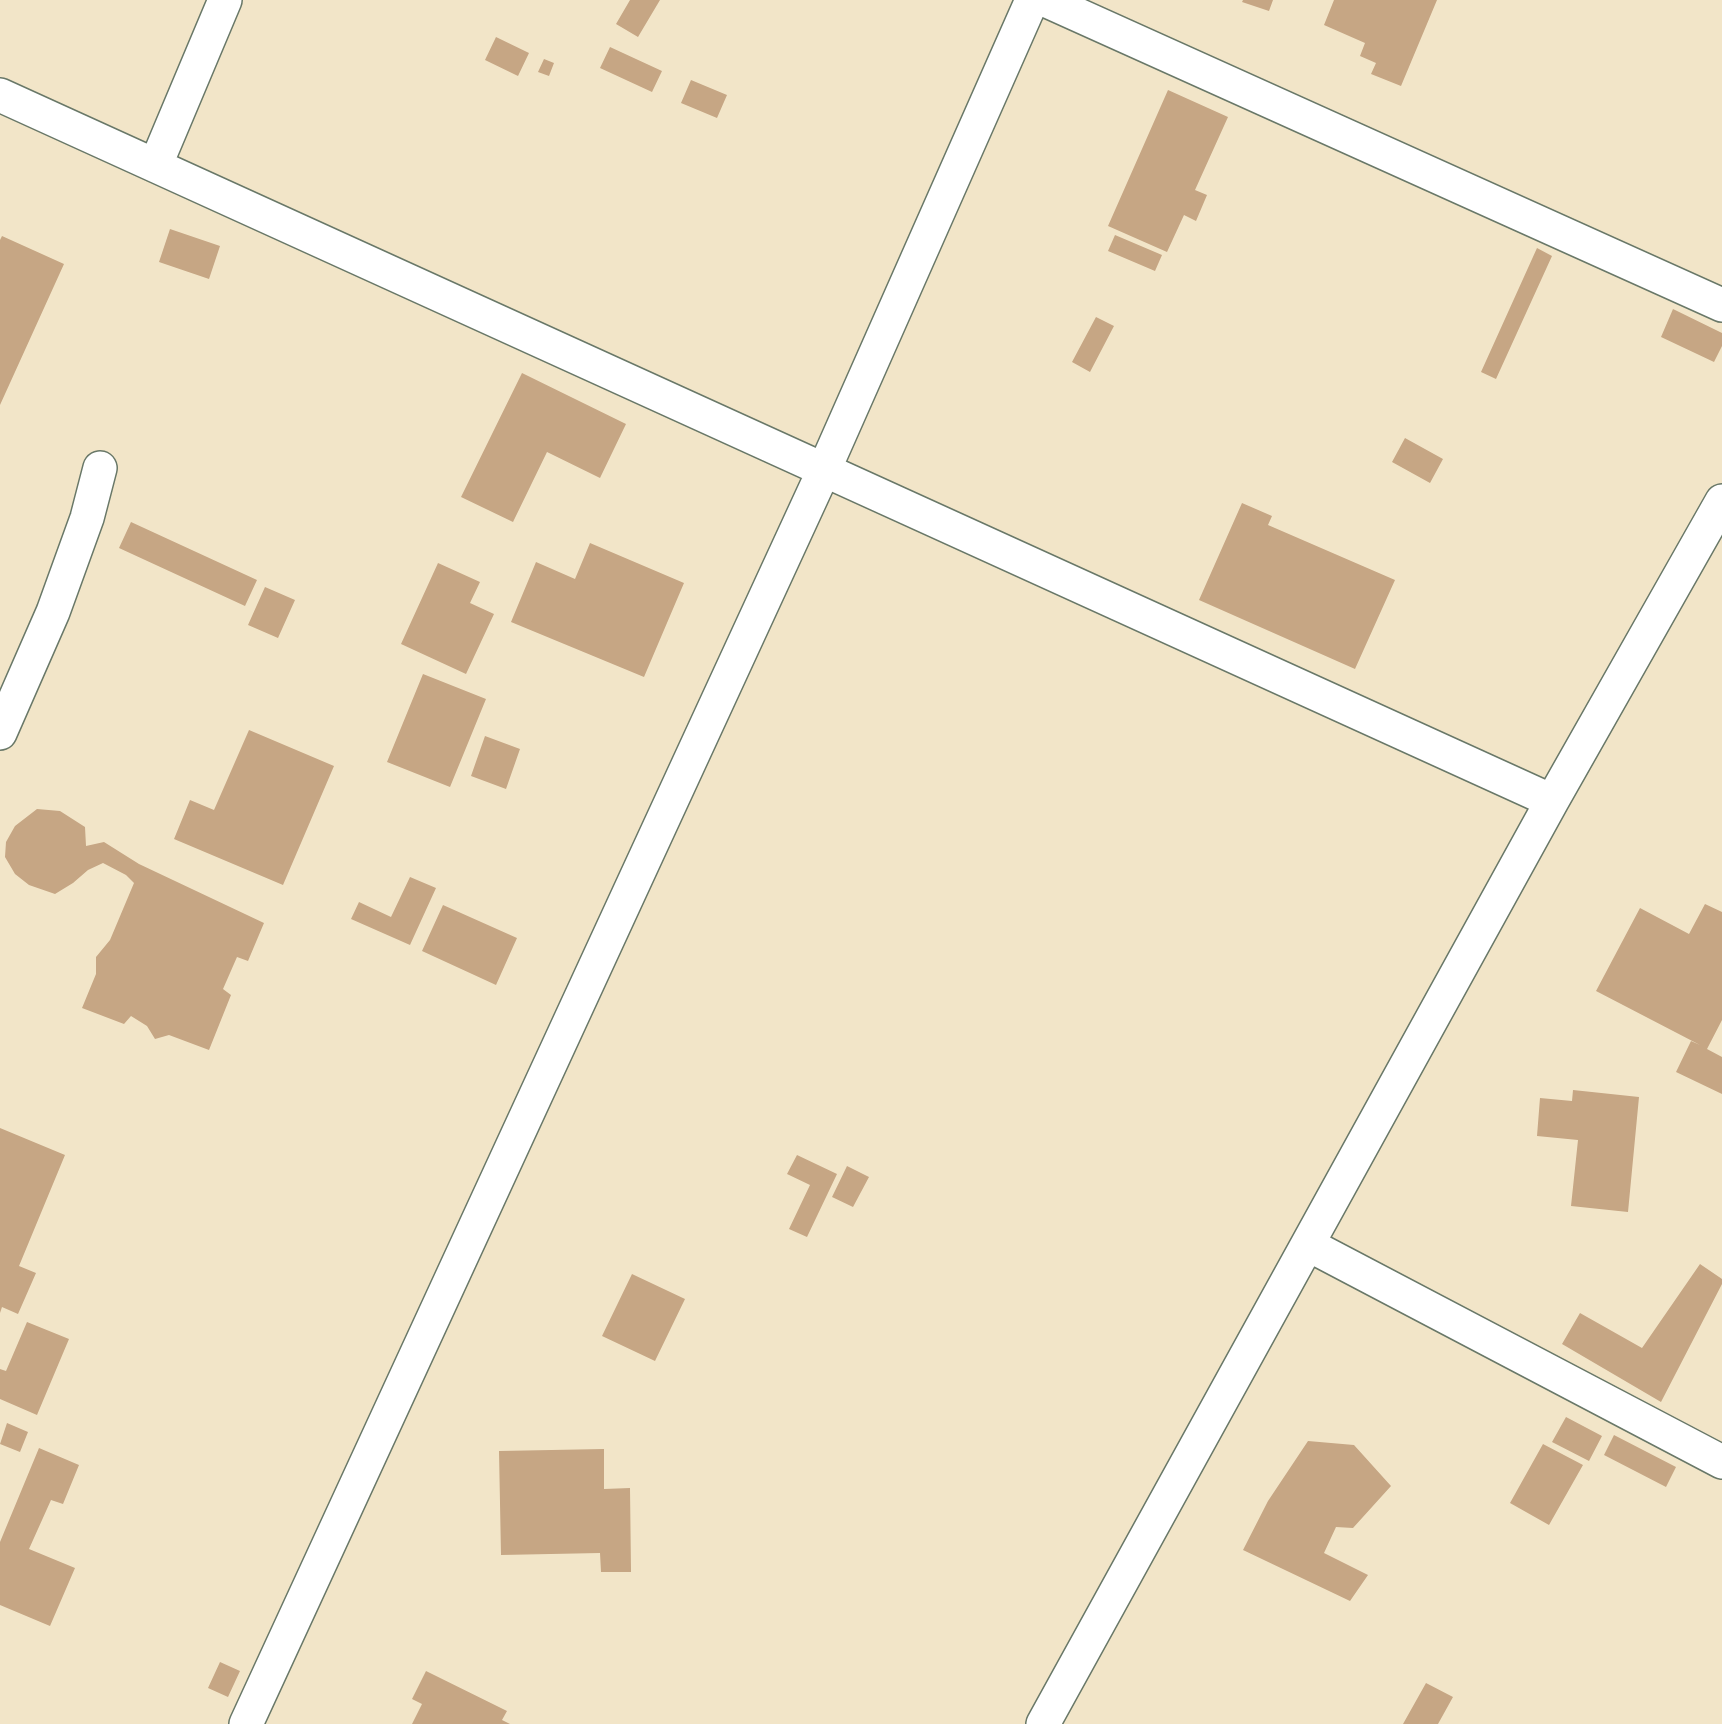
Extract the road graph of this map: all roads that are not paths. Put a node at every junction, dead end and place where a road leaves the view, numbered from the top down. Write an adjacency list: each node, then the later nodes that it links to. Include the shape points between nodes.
1 (225, 0): 5 (street)
2 (1032, 0): 8 (street)
3 (1045, 0): 6 (street)
4 (0, 95): 5 (street)
5 (156, 164): 8 (street)
6 (1722, 305)
7 (100, 468): 10 (street, via 87,518 53,612)
8 (824, 470): 11 (street); 14 (street)
9 (1722, 501): 11 (street)
10 (0, 733)
11 (1552, 801): 12 (street)
12 (1309, 1245): 13 (street); 15 (street)
13 (1722, 1462)
14 (246, 1724)
15 (1043, 1724)

